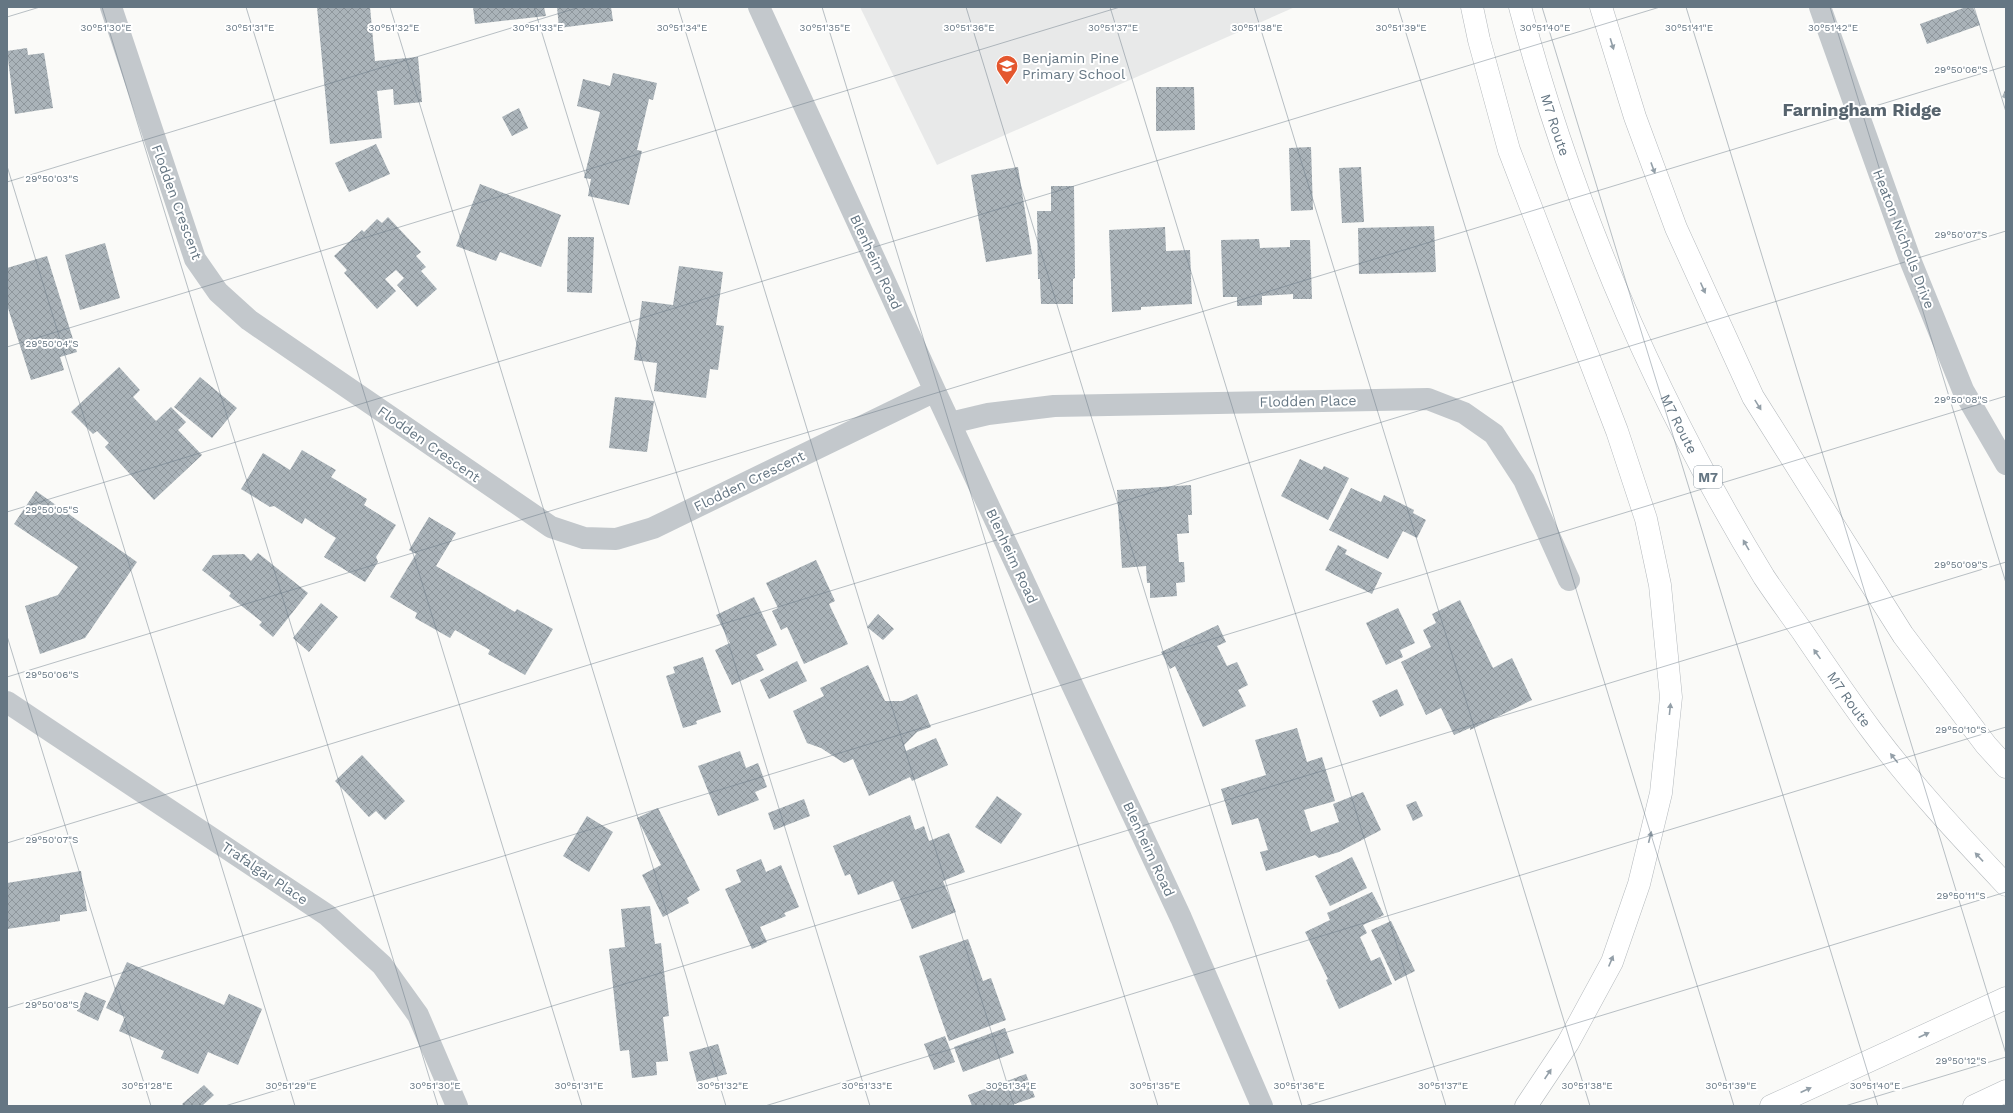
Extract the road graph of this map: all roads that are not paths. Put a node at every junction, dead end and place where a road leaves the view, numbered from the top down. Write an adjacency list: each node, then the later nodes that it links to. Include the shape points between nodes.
1 (111, 7): 7 (street, Flodden Crescent, via 195,259 218,292 249,320 550,527 584,538 616,539 653,528)
2 (759, 7): 7 (street, Blenheim Road)
3 (1472, 7): 18 (highway, one-way to 3, via 1568,1043 1614,955 1639,884 1661,793 1671,696 1660,585 1646,519 1617,431 1509,150 1478,40)
4 (1520, 7): 13 (highway, M7 Route / M7, one-way to 4, via 1943,818 1873,733 1765,578 1703,468 1648,364 1600,249 1569,169)
5 (1601, 7): 12 (highway, one-way to 12, via 1635,117 1676,228 1753,397 1903,635 1986,745)
6 (1820, 7): 9 (street, Heaton Nicholls Drive, via 1911,262 1960,383)
7 (935, 391): 8 (street, Blenheim Road)
8 (950, 423): 10 (street, Flodden Place, via 988,414 1054,406 1428,399 1464,413 1494,434 1524,480); 17 (street, Blenheim Road, via 1181,918)
9 (2006, 464)
10 (1568, 580)
11 (7, 702): 16 (street, Trafalgar Place, via 327,915 382,964 418,1015)
12 (2006, 767)
13 (2006, 885)
14 (2006, 998): 19 (highway, one-way to 14)
15 (2006, 1091): 20 (highway)
16 (456, 1106)
17 (1262, 1106)
18 (1526, 1106)
19 (1771, 1106)
20 (1974, 1106)

